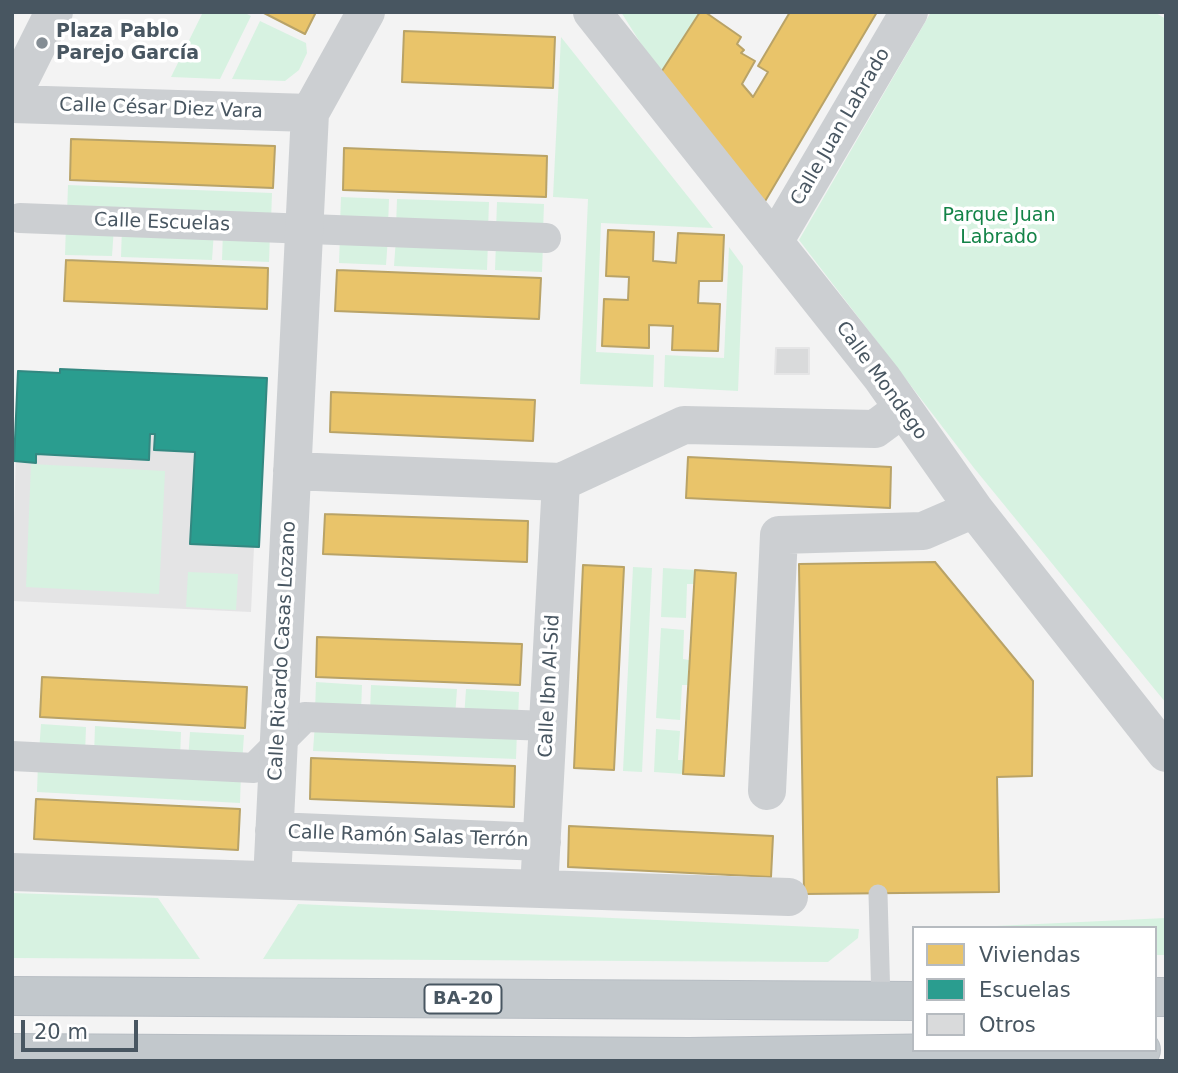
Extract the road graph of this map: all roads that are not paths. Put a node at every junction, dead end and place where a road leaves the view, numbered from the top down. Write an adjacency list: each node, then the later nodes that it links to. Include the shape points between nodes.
1 (54, 12): 5 (street)
2 (366, 12): 7 (street)
3 (592, 12): 11 (street, Calle Mondego)
4 (909, 12): 11 (street, Calle Juan Labrado)
5 (12, 96)
6 (12, 104): 7 (street, Calle César Diez Vara)
7 (310, 113): 9 (street)
8 (20, 218): 9 (street, Calle Escuelas)
9 (304, 229): 10 (street, Calle Escuelas); 13 (street, Calle Ricardo Casas Lozano)
10 (546, 238)
11 (774, 242): 12 (street, Calle Mondego)
12 (902, 409): 14 (street, via 875,429 684,425); 15 (street, Calle Mondego)
13 (292, 471): 14 (street); 19 (street, Calle Ricardo Casas Lozano)
14 (561, 482): 16 (street, Calle Ibn Al-Sid)
15 (974, 509): 17 (street, Calle Mondego); 20 (street, via 923,531 779,536)
16 (548, 726): 19 (street, via 305,717); 22 (street, Calle Ibn Al-Sid)
17 (1166, 753)
18 (12, 756): 19 (street)
19 (266, 756): 21 (street, Calle Ricardo Casas Lozano)
20 (767, 791)
21 (274, 831): 22 (street, Calle Ramón Salas Terrón); 24 (street, Calle Ricardo Casas Lozano)
22 (542, 842): 25 (street, Calle Ibn Al-Sid)
23 (12, 872): 24 (street)
24 (272, 880): 25 (street)
25 (539, 889): 27 (street)
26 (878, 894): 29 (lane)
27 (789, 897)
28 (12, 996): 29 (highway, BA-20)
29 (897, 1002)
30 (1011, 1052): 31 (highway, via 689,1057)
31 (12, 1053)

